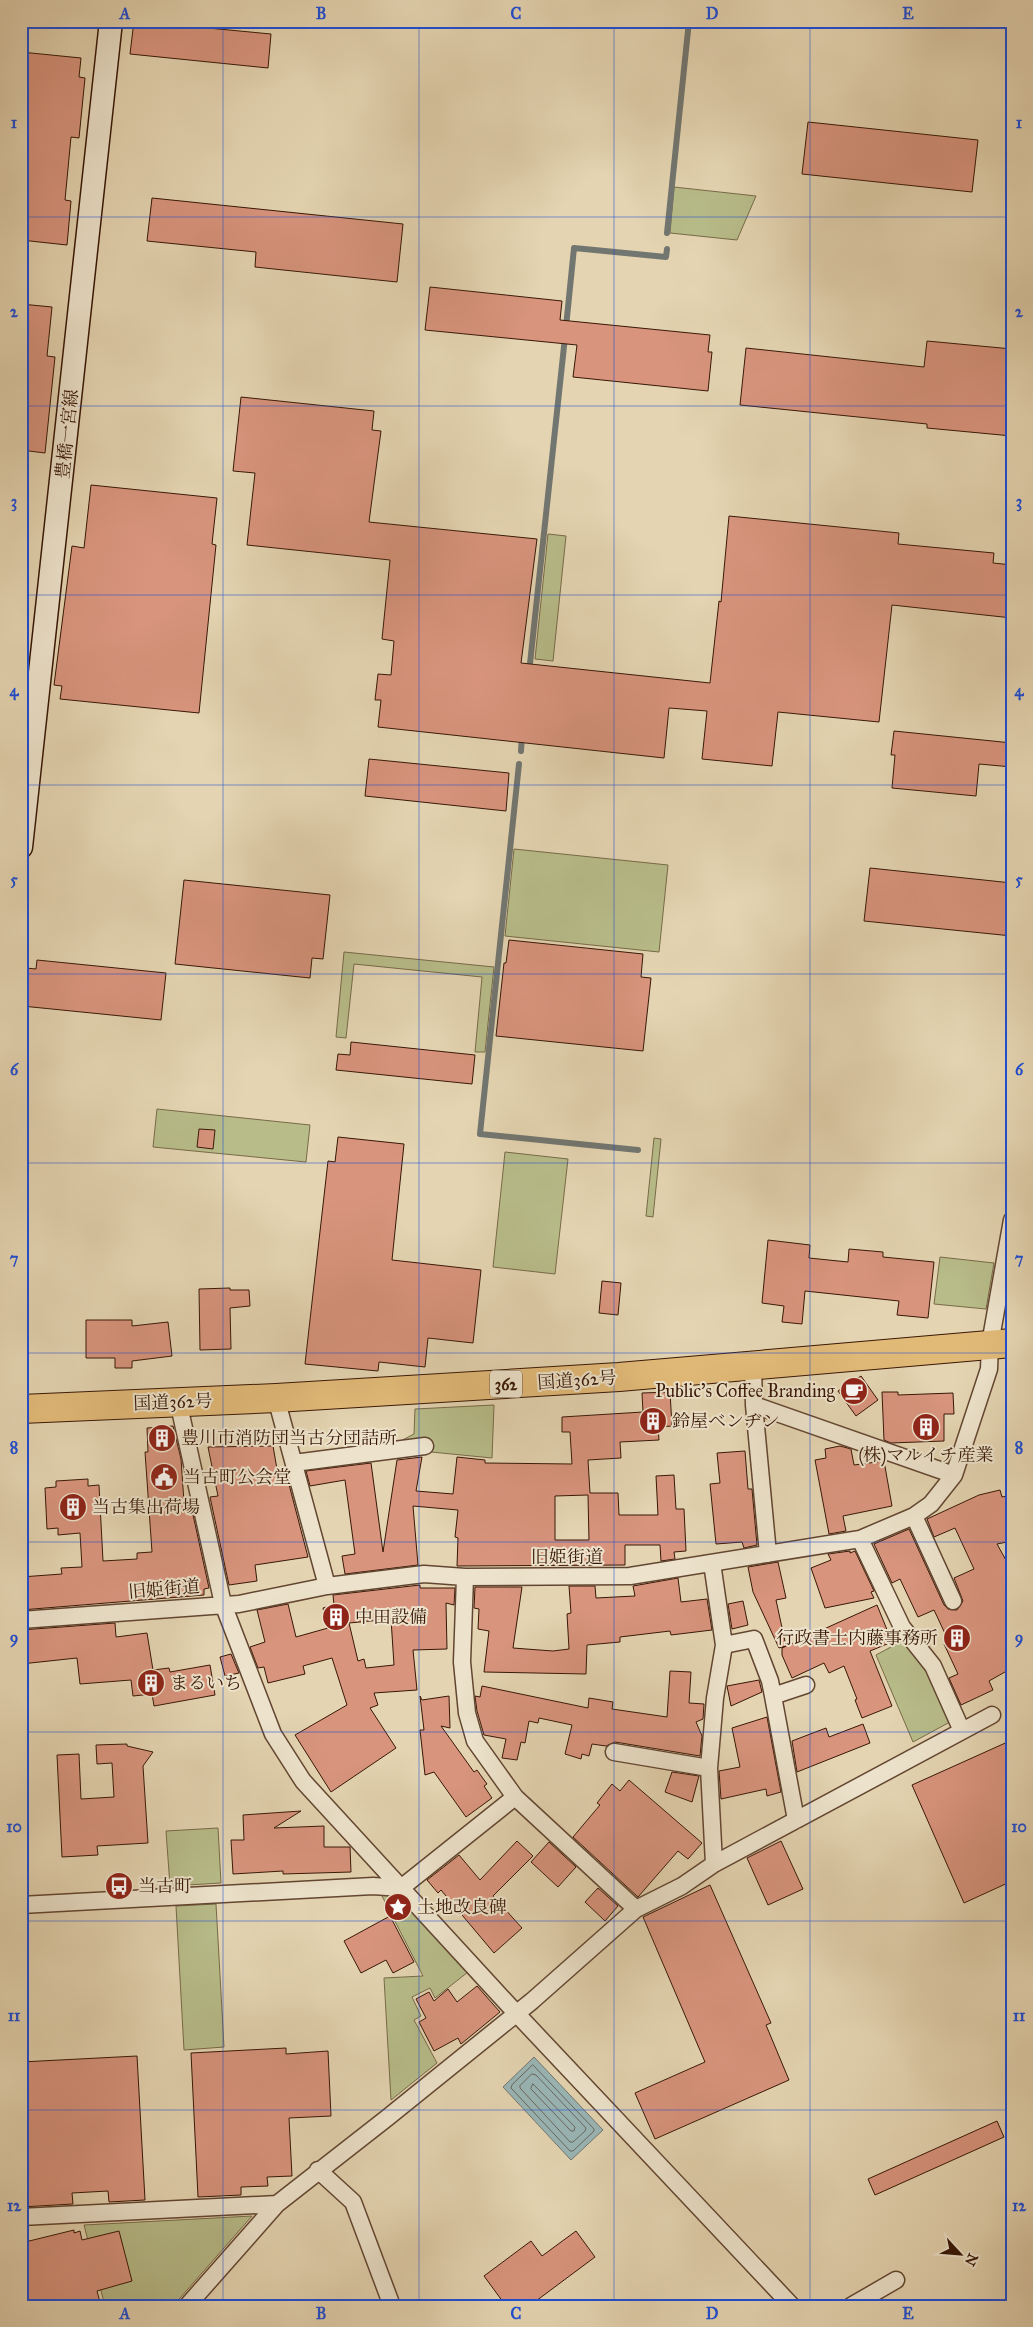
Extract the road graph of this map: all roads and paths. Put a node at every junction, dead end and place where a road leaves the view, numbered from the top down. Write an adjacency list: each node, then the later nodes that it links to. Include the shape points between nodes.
1 (111, 21): 2 (main road, 豊橋一宮線)
2 (21, 847)
3 (1012, 1220): 4 (street, 旧姫街道)
4 (1001, 1343): 5 (highway, 国道362号 / 362); 12 (street, 旧姫街道, via 989,1369)
5 (753, 1367): 6 (highway, 国道362号 / 362); 8 (street)
6 (276, 1398): 7 (highway, 国道362号 / 362); 11 (street)
7 (178, 1401): 9 (highway, 国道362号 / 362); 20 (street)
8 (754, 1405): 12 (street); 15 (street)
9 (21, 1409)
10 (425, 1446): 11 (street)
11 (294, 1463): 18 (street)
12 (954, 1475): 13 (street, 旧姫街道, via 931,1504)
13 (914, 1516): 14 (street, 旧姫街道); 19 (street)
14 (860, 1539): 15 (street, 旧姫街道); 26 (street, via 902,1627 933,1666)
15 (768, 1554): 16 (street, 旧姫街道)
16 (712, 1563): 17 (street, 旧姫街道, via 630,1576); 22 (street)
17 (465, 1577): 18 (street, 旧姫街道, via 424,1574); 29 (street, via 462,1662 467,1713 475,1741)
18 (327, 1586): 20 (street, 旧姫街道, via 238,1604)
19 (953, 1601)
20 (223, 1604): 21 (street, 旧姫街道); 32 (street, via 273,1734 303,1781)
21 (21, 1620)
22 (724, 1644): 24 (street, via 754,1639); 28 (street)
23 (806, 1685): 24 (street)
24 (773, 1696): 30 (street)
25 (992, 1715): 26 (street)
26 (962, 1731): 30 (street)
27 (614, 1752): 28 (street)
28 (709, 1768): 31 (street)
29 (515, 1796): 32 (street); 34 (street)
30 (796, 1820): 31 (street)
31 (714, 1864): 34 (street, via 682,1886)
32 (401, 1888): 33 (street, via 373,1886); 35 (street)
33 (21, 1904)
34 (636, 1909): 35 (street)
35 (516, 2013): 36 (street); 42 (street)
36 (318, 2170): 37 (street); 41 (street, via 353,2202)
37 (277, 2204): 38 (street); 40 (street)
38 (21, 2218)
39 (896, 2280): 43 (street)
40 (187, 2306)
41 (392, 2306)
42 (792, 2306)
43 (851, 2306)

